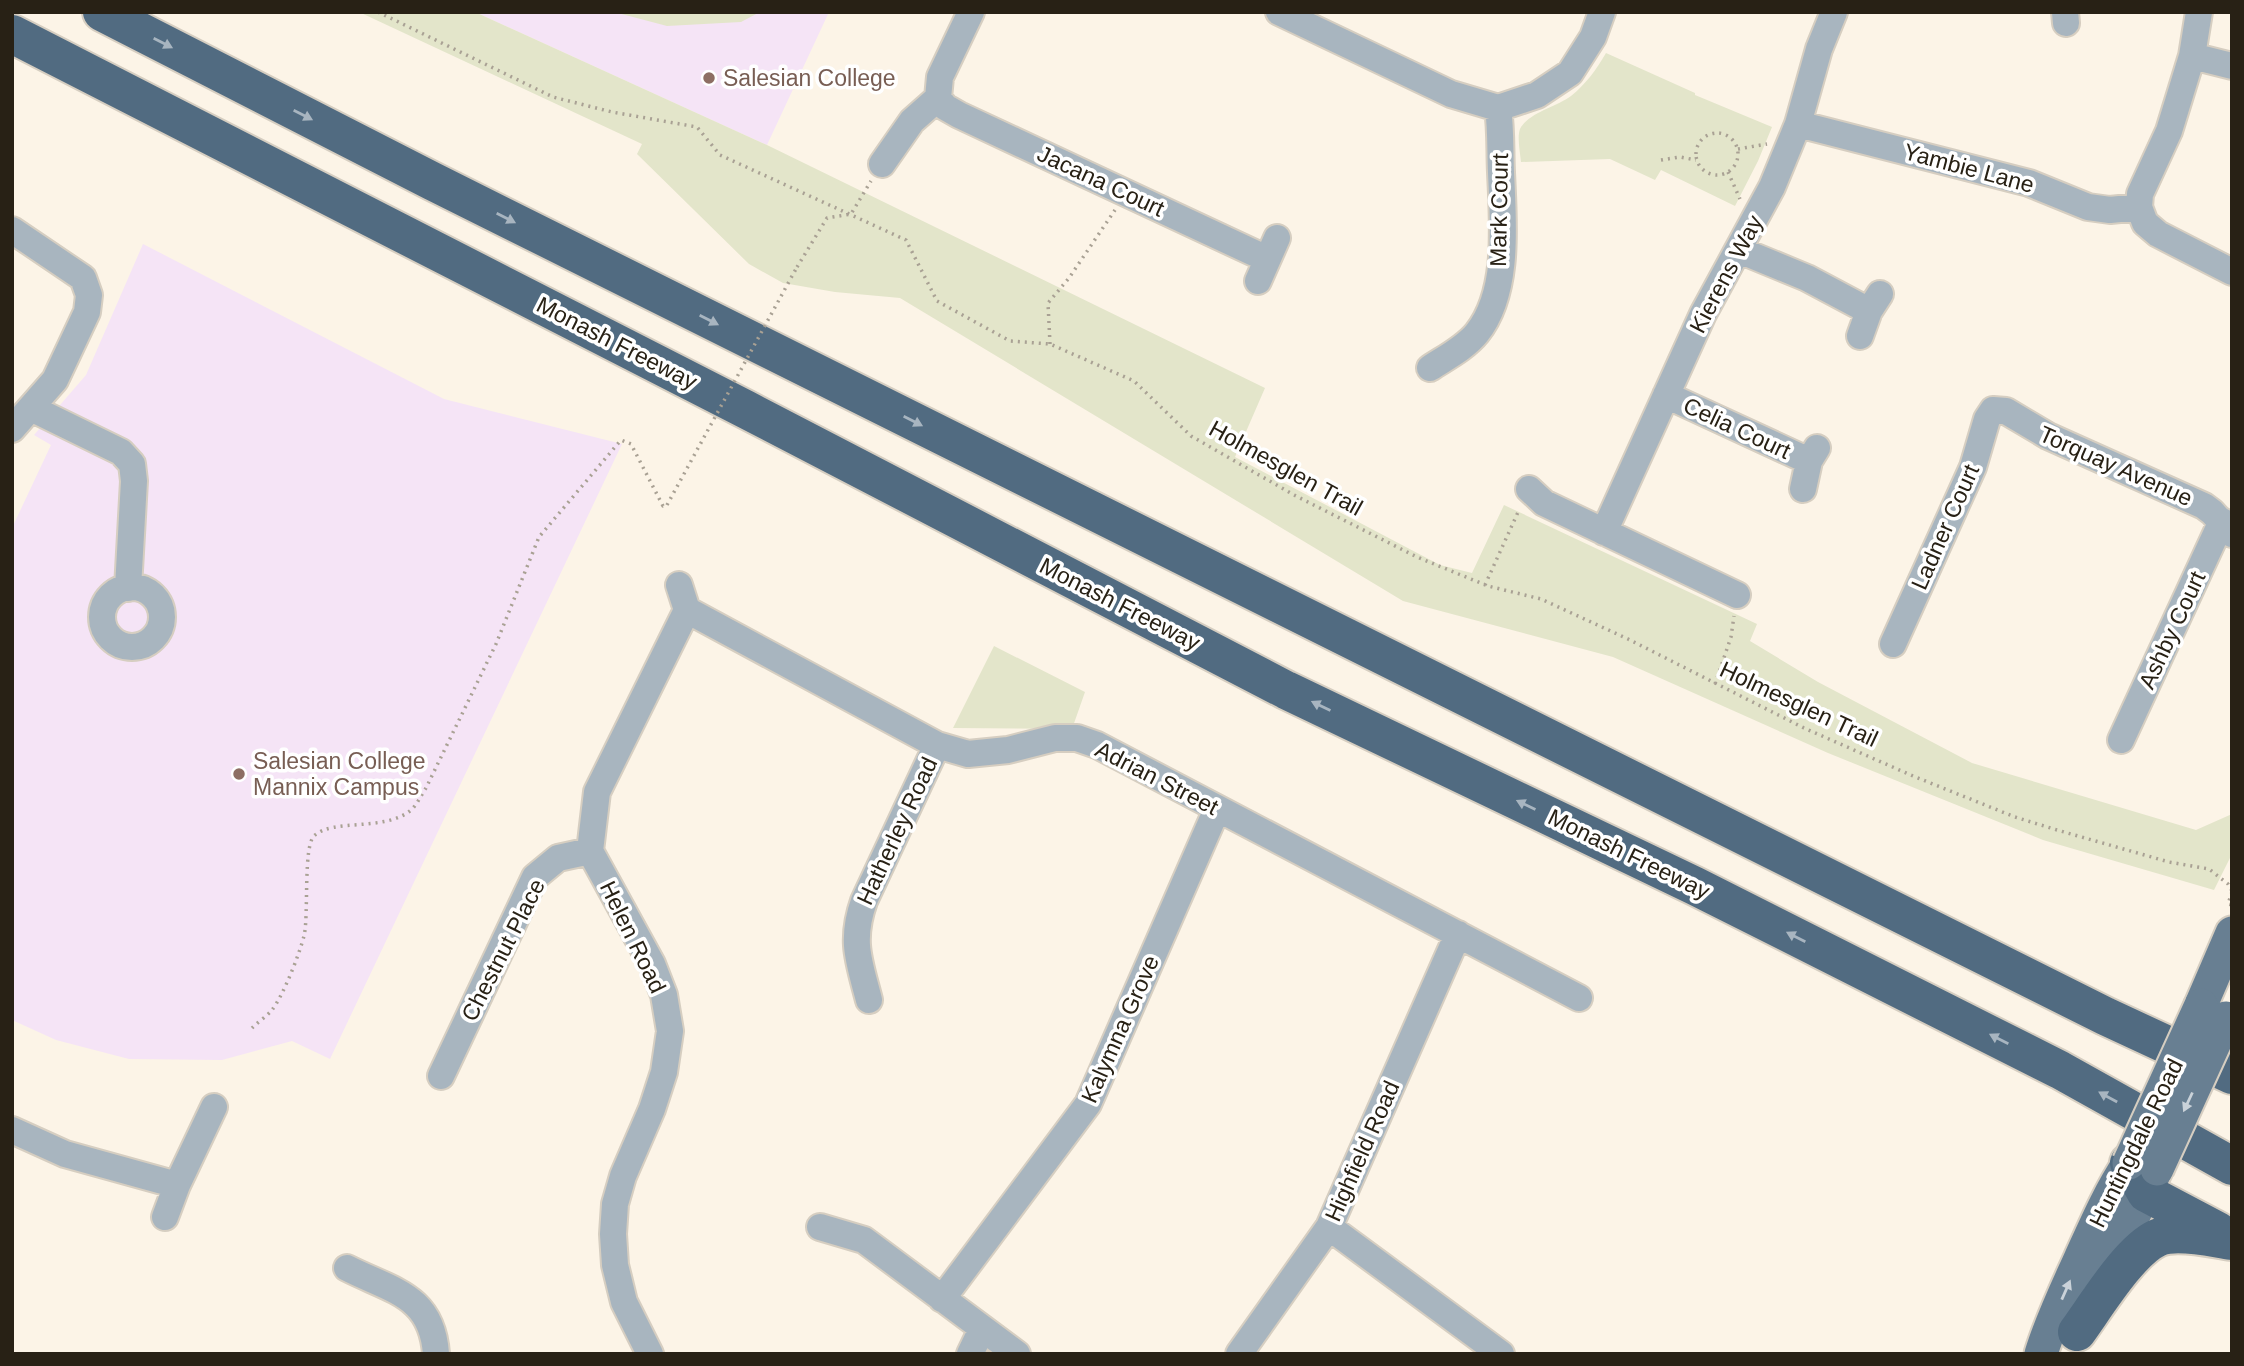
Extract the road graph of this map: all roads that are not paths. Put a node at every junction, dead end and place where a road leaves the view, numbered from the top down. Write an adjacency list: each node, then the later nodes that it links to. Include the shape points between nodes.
1 (102, 12): 41 (highway, one-way to 41, via 1980,954)
2 (971, 12): 10 (street, via 940,77)
3 (1602, 12): 11 (street, via 1593,37 1570,73 1536,95)
4 (1834, 12): 12 (street, Kierens Way)
5 (2199, 12): 8 (street)
6 (1285, 14): 11 (street, via 1451,94)
7 (12, 34): 45 (highway, Monash Freeway, one-way to 7, via 2060,1070 1695,886 1286,690)
8 (2192, 56): 9 (street); 14 (street)
9 (2232, 66)
10 (938, 98): 13 (street, via 918,113); 17 (street, Jacana Court, via 959,115)
11 (1498, 108): 20 (street, Mark Court, via 1503,238 1493,300 1478,333)
12 (1798, 124): 14 (street, Yambie Lane, via 2029,183 2088,207); 16 (street, Kierens Way)
13 (882, 164)
14 (2139, 207): 18 (street, via 2144,223 2158,234)
15 (12, 230): 22 (street, via 83,278 89,295 87,312 55,380)
16 (1739, 250): 19 (street, via 1875,303); 21 (street, Kierens Way)
17 (1268, 260)
18 (2232, 272)
19 (1860, 336)
20 (1430, 368)
21 (1666, 395): 26 (street, Celia Court, via 1814,453); 28 (street, Kierens Way)
22 (31, 408): 24 (street); 29 (street, via 121,452 132,464)
23 (1993, 410): 27 (street, Torquay Avenue, via 2006,411 2039,432 2204,506); 31 (street, Ladner Court)
24 (12, 429)
25 (1529, 489): 28 (street, via 1544,503)
26 (1803, 489)
27 (2227, 527): 32 (street, Ashby Court)
28 (1604, 532): 30 (street)
29 (128, 588)
30 (1740, 597)
31 (1893, 644)
32 (2122, 740)
33 (937, 745): 34 (street, Adrian Street, via 968,754 1076,738); 35 (street, Adrian Street, via 683,598 597,792); 39 (street, Hatherley Road, via 856,921 855,945)
34 (1217, 809): 37 (street, Adrian Street); 53 (street, Kalymna Grove, via 1088,1104)
35 (590, 851): 42 (street, Chestnut Place, via 558,858 535,877); 57 (street, Helen Road, via 652,964 664,995 670,1031 664,1072 615,1204 613,1234 624,1302)
36 (2232, 933): 40 (main road, Huntingdale Road)
37 (1458, 934): 38 (street, Adrian Street); 50 (street, Highfield Road)
38 (1579, 998)
39 (869, 1000)
40 (2220, 1010): 46 (main road, Huntingdale Road, bridge)
41 (2232, 1075)
42 (441, 1076)
43 (214, 1107): 47 (street)
44 (12, 1130): 47 (street, via 65,1154)
45 (2232, 1166)
46 (2143, 1177): 51 (highway); 55 (main road, Huntingdale Road); 62 (main road, Huntingdale Road, one-way to 46, via 2116,1181)
47 (177, 1185): 48 (street)
48 (165, 1217)
49 (820, 1227): 53 (street, via 864,1240)
50 (1329, 1227): 60 (street, Highfield Road); 61 (street)
51 (2232, 1240): 55 (highway, via 2191,1234 2159,1237 2140,1250)
52 (346, 1269): 56 (street, via 416,1304 431,1325)
53 (942, 1299): 54 (street)
54 (982, 1329): 58 (street); 59 (street)
55 (2069, 1343)
56 (436, 1354)
57 (650, 1354)
58 (970, 1354)
59 (1017, 1354)
60 (1239, 1354)
61 (1501, 1354)
62 (2041, 1354)

